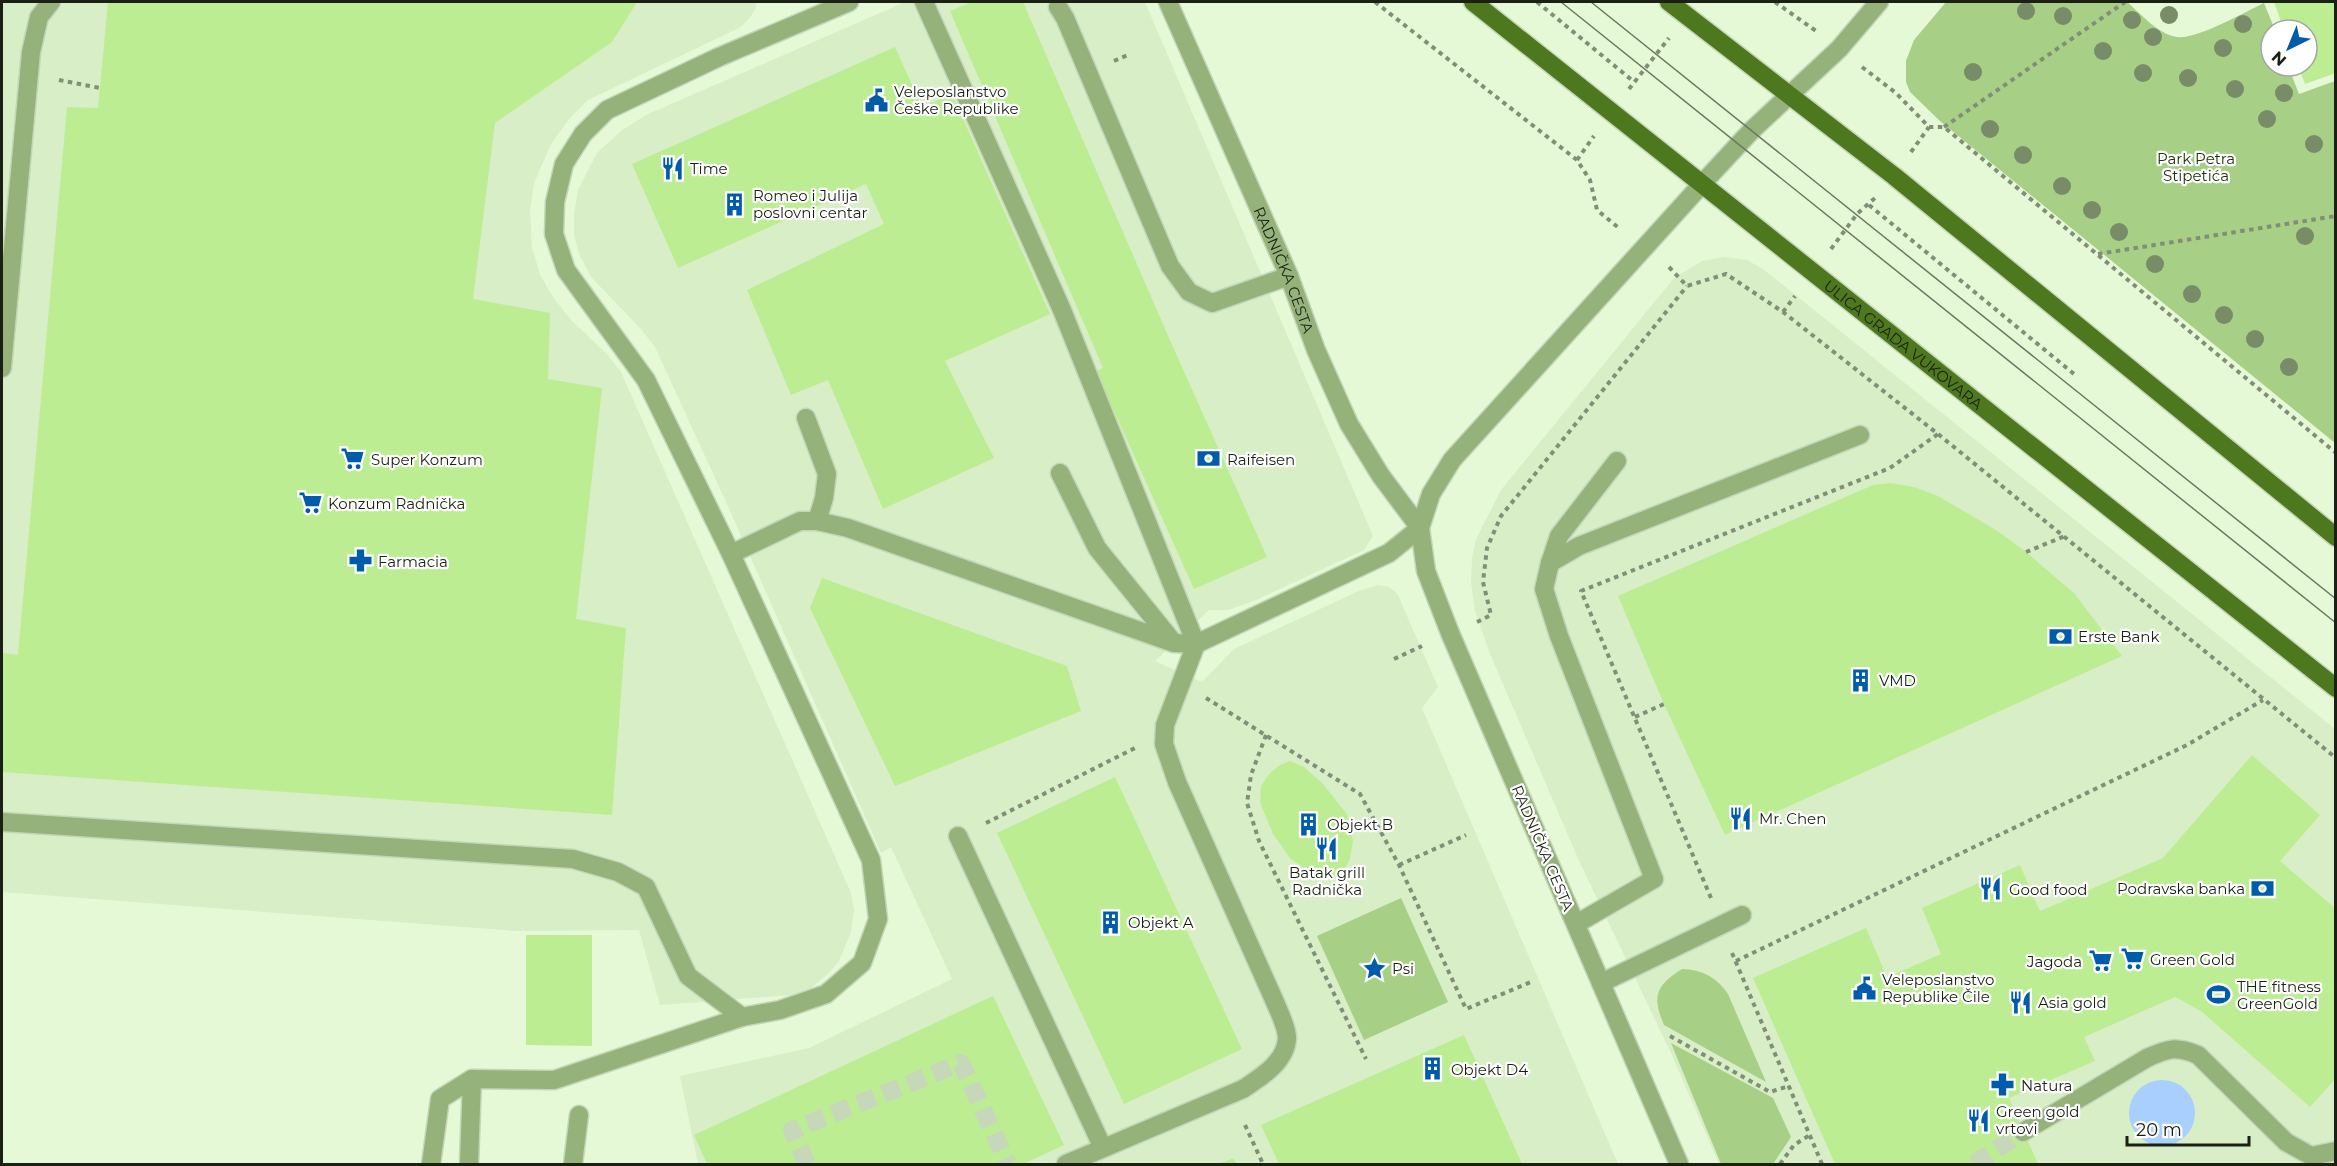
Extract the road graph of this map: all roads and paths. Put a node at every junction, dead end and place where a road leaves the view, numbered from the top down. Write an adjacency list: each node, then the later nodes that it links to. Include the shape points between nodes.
1 (51, 2): 17 (street, via 39,17)
2 (849, 2): 54 (street, via 699,66 608,111 583,134 564,164 555,202 554,234 566,270 646,380)
3 (924, 2): 58 (street, via 1062,310)
4 (1168, 2): 36 (street, RADNIČKA CESTA)
5 (1375, 2): 27 (path)
6 (1473, 2): 28 (main road, ULICA GRADA VUKOVARA)
7 (1537, 2): 18 (path)
8 (1669, 2): 22 (main road)
9 (1775, 2): 13 (path)
10 (1879, 2): 22 (street, RADNIČKA CESTA, via 1839,49)
11 (2125, 2): 23 (path)
12 (1058, 7): 36 (street, via 1170,266 1189,292 1212,303)
13 (1798, 17)
14 (1662, 46): 18 (path)
15 (1130, 54): 16 (path)
16 (1107, 64)
17 (28, 74): 21 (path); 40 (street)
18 (1634, 81): 20 (path)
19 (1879, 81): 24 (path)
20 (1629, 87)
21 (100, 88)
22 (1790, 96): 28 (street, RADNIČKA CESTA); 52 (main road)
23 (1944, 126): 24 (path); 34 (path)
24 (1929, 127): 25 (path)
25 (1923, 135)
26 (1584, 151): 27 (path)
27 (1577, 159): 32 (path, via 1590,180 1597,210)
28 (1702, 184): 50 (street, RADNIČKA CESTA, via 1452,460 1431,494); 61 (main road, ULICA GRADA VUKOVARA)
29 (1874, 199): 30 (path)
30 (1869, 205): 33 (path, via 1857,214); 41 (path)
31 (2336, 216): 34 (path)
32 (1611, 222)
33 (1841, 237)
34 (2098, 254): 45 (path)
35 (1674, 271): 37 (path)
36 (1289, 276): 50 (street, RADNIČKA CESTA, via 1349,424)
37 (1688, 286): 39 (path, via 1726,274); 56 (path, via 1501,516 1487,548 1483,582 1491,615)
38 (1798, 292): 39 (path)
39 (1783, 312): 43 (path)
40 (2, 368)
41 (2074, 374)
42 (806, 418): 49 (street, via 827,474)
43 (1938, 434): 51 (path); 65 (path, via 1890,468 1581,591)
44 (1860, 435): 55 (street, via 1579,546)
45 (2333, 447): 46 (path)
46 (2336, 453)
47 (1617, 461): 55 (street, via 1559,536)
48 (1060, 473): 57 (street, via 1097,548)
49 (817, 521): 54 (street, via 801,521); 57 (street, via 848,528)
50 (1420, 528): 58 (street, via 1369,564); 74 (street, RADNIČKA CESTA, via 1426,570 1450,633)
51 (2065, 536): 53 (path); 63 (path)
52 (2336, 537)
53 (2026, 552)
54 (731, 554): 79 (street, via 871,860 878,919 862,963 826,994 780,1010)
55 (1550, 563): 74 (street, via 1544,589 1550,608 1654,879)
56 (1477, 622)
57 (1174, 643): 58 (street)
58 (1196, 644): 88 (street, via 1165,725 1164,744 1287,1037 1283,1054 1268,1072 1243,1089)
59 (1422, 645): 60 (path)
60 (1394, 659)
61 (2336, 688)
62 (1197, 692): 66 (path)
63 (2263, 700): 68 (path); 76 (path, via 2187,745)
64 (1664, 704): 65 (path)
65 (1635, 717): 75 (path)
66 (1266, 735): 72 (path, via 1360,794); 81 (path, via 1251,775 1247,802 1259,841)
67 (1140, 745): 71 (path)
68 (2336, 758)
69 (2, 822): 79 (street, via 573,859 618,872 646,887 688,976)
70 (1467, 835): 72 (path)
71 (958, 836): 88 (street)
72 (1399, 865): 77 (path, via 1467,1009)
73 (1742, 915): 75 (street)
74 (1576, 924): 78 (street, RADNIČKA CESTA)
75 (1722, 924): 76 (path); 78 (street)
76 (1736, 961): 83 (path)
77 (1530, 982)
78 (1601, 984): 95 (street, RADNIČKA CESTA)
79 (742, 1017): 82 (street, via 554,1080)
80 (1670, 1036): 83 (path, via 1770,1092)
81 (1366, 1059)
82 (472, 1079): 90 (street, via 440,1100); 91 (street)
83 (1789, 1086): 87 (path)
84 (579, 1115): 92 (street)
85 (1245, 1125): 94 (path)
86 (2024, 1132): 89 (street, via 2147,1058 2181,1048 2198,1055 2286,1142 2311,1156)
87 (1810, 1135): 96 (path, via 1794,1145); 97 (path)
88 (1103, 1148): 93 (street)
89 (2336, 1151)
90 (431, 1164)
91 (469, 1164)
92 (573, 1164)
93 (1066, 1164)
94 (1263, 1164)
95 (1679, 1164)
96 (1780, 1164)
97 (1822, 1164)

